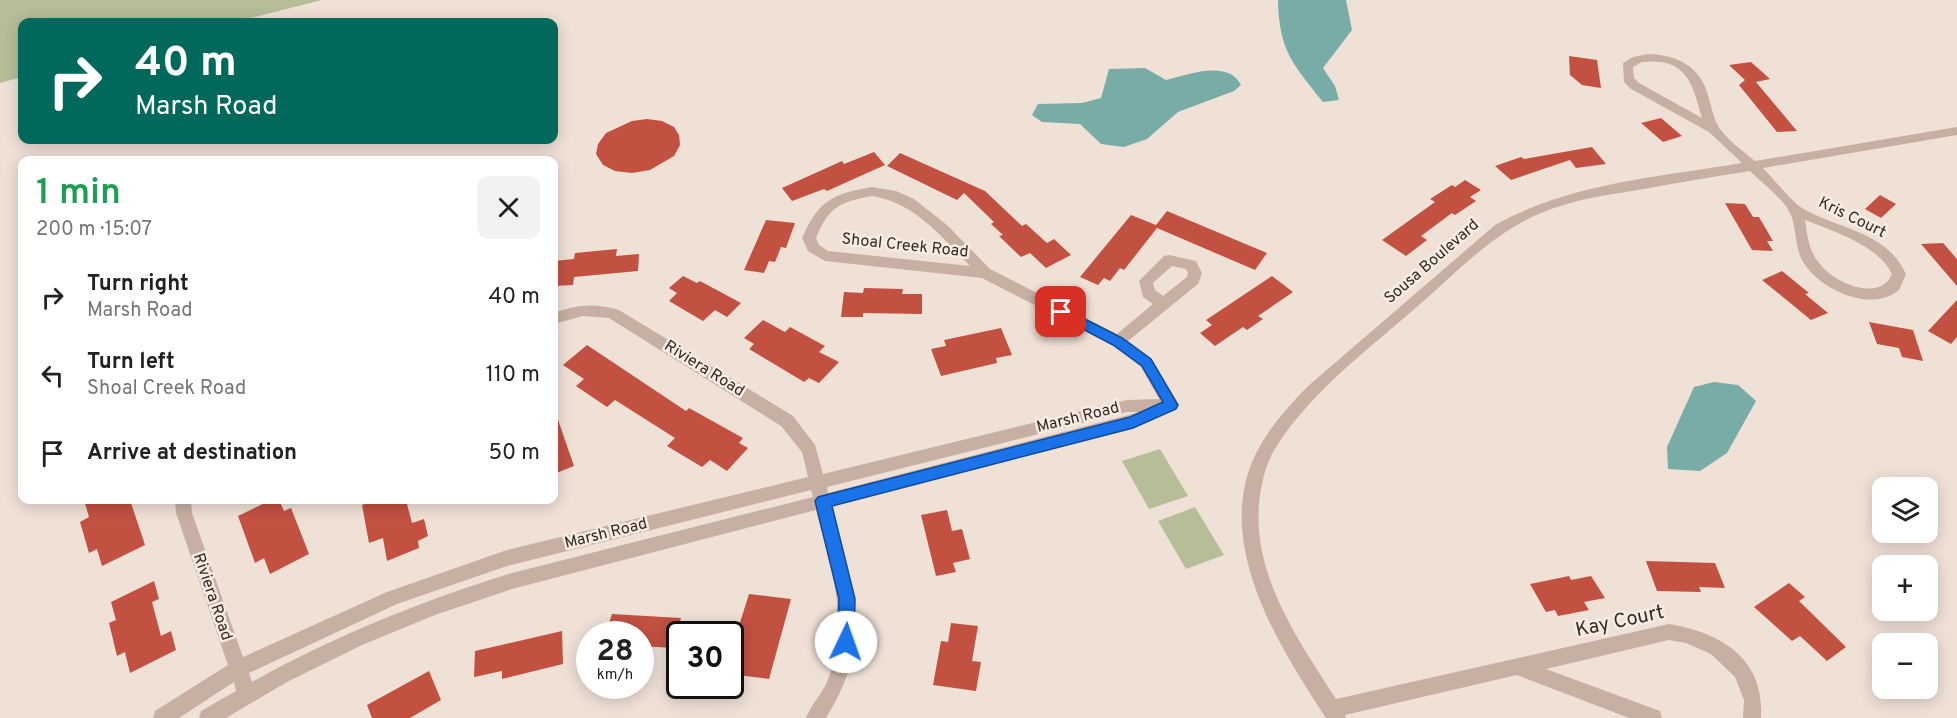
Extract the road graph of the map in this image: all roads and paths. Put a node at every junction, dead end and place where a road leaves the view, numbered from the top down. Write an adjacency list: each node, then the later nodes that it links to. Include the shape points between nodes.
1 (1714, 130): 1 (street, via 1701,87 1684,68 1651,58 1632,61 1627,66 1628,79 1635,86); 3 (street, Kris Court)
2 (1957, 131): 3 (street, Sousa Boulevard)
3 (1752, 167): 4 (street, Kris Court); 16 (street, Sousa Boulevard, via 1561,199 1528,211 1500,228 1286,416 1262,454 1253,484 1254,549 1264,588 1282,630)
4 (1796, 211): 4 (street, Kris Court, via 1878,248 1896,267 1896,284 1878,293 1864,292 1821,275 1804,254)
5 (985, 273): 5 (street, Shoal Creek Road, via 825,256 813,248 809,237 826,205 863,191 890,192 921,211); 8 (street, Shoal Creek Road)
6 (1162, 303): 8 (street)
7 (558, 317): 10 (street, Riviera Road, via 593,310 622,318 787,421 809,450)
8 (1118, 341): 9 (street, Shoal Creek Road, via 1146,363)
9 (1171, 405): 10 (street, Marsh Road, via 1127,406); 11 (street, Marsh Road, via 1133,422)
10 (819, 482): 11 (street, Riviera Road); 14 (street, Marsh Road, via 507,558 393,598)
11 (823, 501): 15 (street, Marsh Road, via 512,580 452,599 311,660); 19 (street, Riviera Road, via 847,599 847,628 834,688)
12 (183, 504): 14 (street, Riviera Road, via 210,596)
13 (1518, 667): 16 (street, Kay Court); 20 (street); 21 (street, Kay Court, via 1669,632 1688,634 1726,653 1741,669 1751,686 1755,704)
14 (238, 669): 15 (street, Riviera Road); 17 (street, Marsh Road)
15 (247, 694): 18 (street, Marsh Road)
16 (1334, 713)
17 (162, 718)
18 (208, 718)
19 (815, 718)
20 (1653, 718)
21 (1752, 718)

